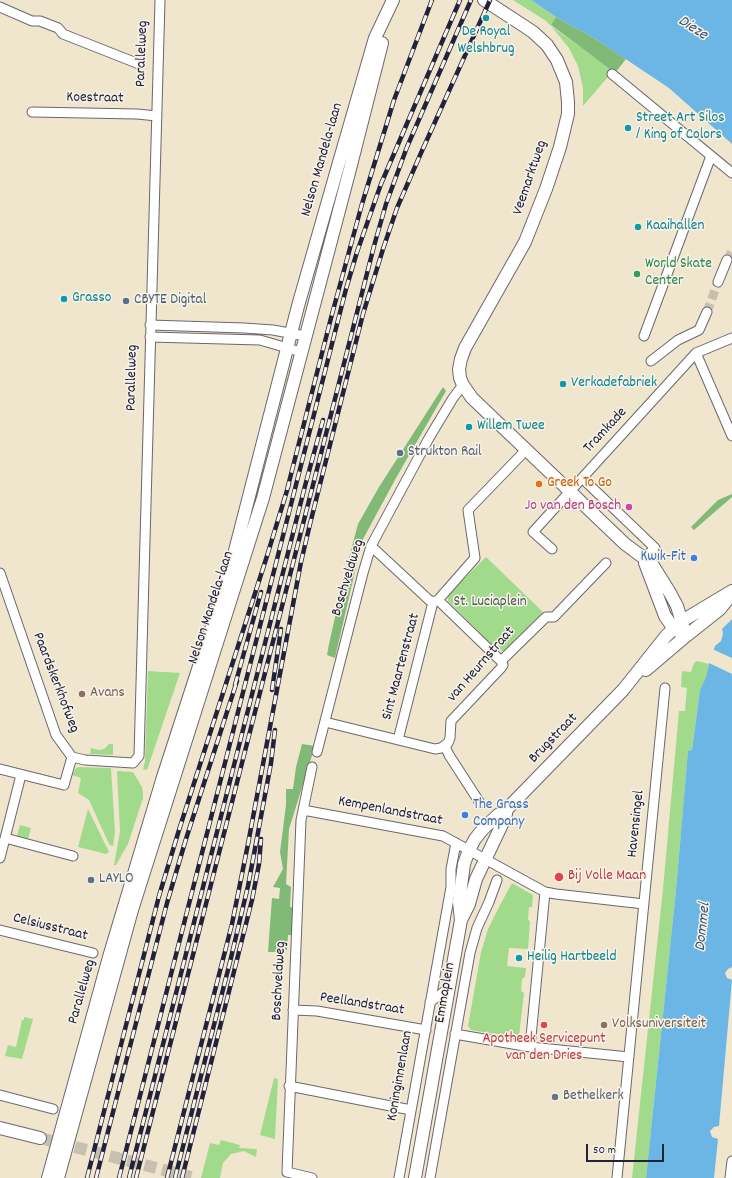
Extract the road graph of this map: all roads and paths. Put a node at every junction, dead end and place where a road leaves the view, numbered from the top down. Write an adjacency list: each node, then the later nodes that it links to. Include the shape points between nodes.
1 (160, 0): 8 (street, Parallelweg)
2 (394, 0): 15 (main road, Nelson Mandela-laan, via 375,38); 16 (main road, Nelson Mandela-laan)
3 (484, 0): 24 (main road, Veemarktweg, via 537,35 547,45 557,60 566,82 568,114 546,189 525,242 463,353 459,369)
4 (0, 7): 5 (street, via 32,21 40,21 58,28 63,34)
5 (139, 64)
6 (612, 74): 9 (street)
7 (32, 112): 8 (street, Koestraat)
8 (157, 116): 14 (street, Parallelweg)
9 (711, 156): 10 (street); 17 (street)
10 (732, 173)
11 (727, 260): 12 (street)
12 (718, 282)
13 (707, 312): 23 (street, via 699,330 678,340)
14 (150, 325): 15 (street, via 244,328); 18 (street, Parallelweg)
15 (291, 333): 16 (street); 20 (main road, Nelson Mandela-laan)
16 (305, 336): 21 (main road, Nelson Mandela-laan)
17 (644, 336)
18 (150, 337): 20 (street, via 249,339); 46 (street, Parallelweg)
19 (732, 338): 22 (street)
20 (287, 348): 21 (street); 60 (main road, Nelson Mandela-laan, via 229,574 163,777)
21 (301, 352): 60 (main road, Nelson Mandela-laan, via 261,505)
22 (696, 353): 25 (street); 27 (street, Tramkade)
23 (651, 361)
24 (463, 385): 26 (main road, via 472,398); 29 (street, Boschveldweg, via 429,438)
25 (732, 436)
26 (526, 450): 28 (main road); 36 (street, via 468,510 475,558)
27 (582, 478): 28 (street, Tramkade); 31 (street, via 655,548)
28 (570, 492): 30 (street, Tramkade, via 533,532); 31 (main road)
29 (371, 546): 36 (street, via 429,600); 42 (street, Boschveldweg)
30 (552, 550)
31 (643, 559): 37 (main road, via 665,616); 37 (main road, via 652,564 677,606)
32 (606, 563): 39 (street, van Heurnstraat, via 554,617 546,617)
33 (0, 573): 35 (street, Paardskerkhofweg)
34 (732, 593): 37 (main road, Brugstraat); 38 (main road, Brugstraat, via 720,609)
35 (3, 594): 47 (street, Paardskerkhofweg, via 56,735)
36 (436, 601): 39 (street); 43 (street, Sint Maartenstraat)
37 (678, 625): 38 (main road); 41 (main road, Brugstraat, via 666,636)
38 (683, 639): 41 (main road, Brugstraat)
39 (501, 661): 44 (street, van Heurnstraat, via 501,668 451,721 450,738)
40 (665, 688): 63 (street, Havensingel)
41 (623, 690): 52 (main road, Brugstraat)
42 (325, 722): 43 (street); 45 (street, Boschveldweg)
43 (398, 740): 44 (street, via 435,749)
44 (445, 746): 51 (street)
45 (318, 752)
46 (139, 756): 47 (street, Paardskerkhofweg, via 132,763)
47 (72, 757): 50 (street, via 64,785)
48 (312, 767): 53 (street, Boschveldweg)
49 (0, 769): 50 (street)
50 (20, 775): 54 (street)
51 (480, 803)
52 (507, 809): 56 (main road, Emmaplein, via 484,829); 59 (main road, Emmaplein)
53 (303, 810): 55 (street, Kempenlandstraat, via 443,836); 69 (street, Boschveldweg)
54 (5, 838): 57 (street); 58 (street)
55 (456, 843): 56 (street, Kempenlandstraat); 68 (street, Emmaplein, via 451,868 451,887)
56 (469, 850): 59 (street); 64 (main road, Emmaplein, via 464,864 459,902)
57 (72, 856)
58 (0, 858)
59 (486, 859): 62 (street); 64 (main road, Emmaplein)
60 (141, 869): 78 (main road, Parallelweg, via 115,969)
61 (497, 880): 71 (street, Emmaplein, via 473,941)
62 (545, 892): 63 (street); 72 (street)
63 (644, 904): 73 (street, Havensingel)
64 (461, 920): 67 (main road, Emmaplein)
65 (0, 930): 66 (street, Celsiusstraat)
66 (93, 953)
67 (448, 989): 68 (street); 86 (main road, Emmaplein)
68 (430, 1002): 70 (street, Koninginnenlaan)
69 (293, 1010): 70 (street, Peellandstraat, via 317,1011); 74 (street, Boschveldweg)
70 (426, 1030): 77 (street, Koninginnenlaan)
71 (455, 1034): 72 (street, Emmaplein); 87 (street)
72 (530, 1047): 73 (street, Emmaplein)
73 (629, 1057): 88 (street, Havensingel)
74 (289, 1086): 77 (street); 84 (street, Boschveldweg, via 286,1172)
75 (0, 1095): 76 (street)
76 (54, 1109)
77 (411, 1110): 85 (street, Koninginnenlaan)
78 (66, 1127): 82 (main road); 83 (main road)
79 (0, 1128): 80 (main road)
80 (40, 1138)
81 (732, 1161): 89 (street)
82 (48, 1178)
83 (58, 1178)
84 (312, 1178)
85 (399, 1178)
86 (415, 1178)
87 (430, 1178)
88 (618, 1178)
89 (730, 1178)

